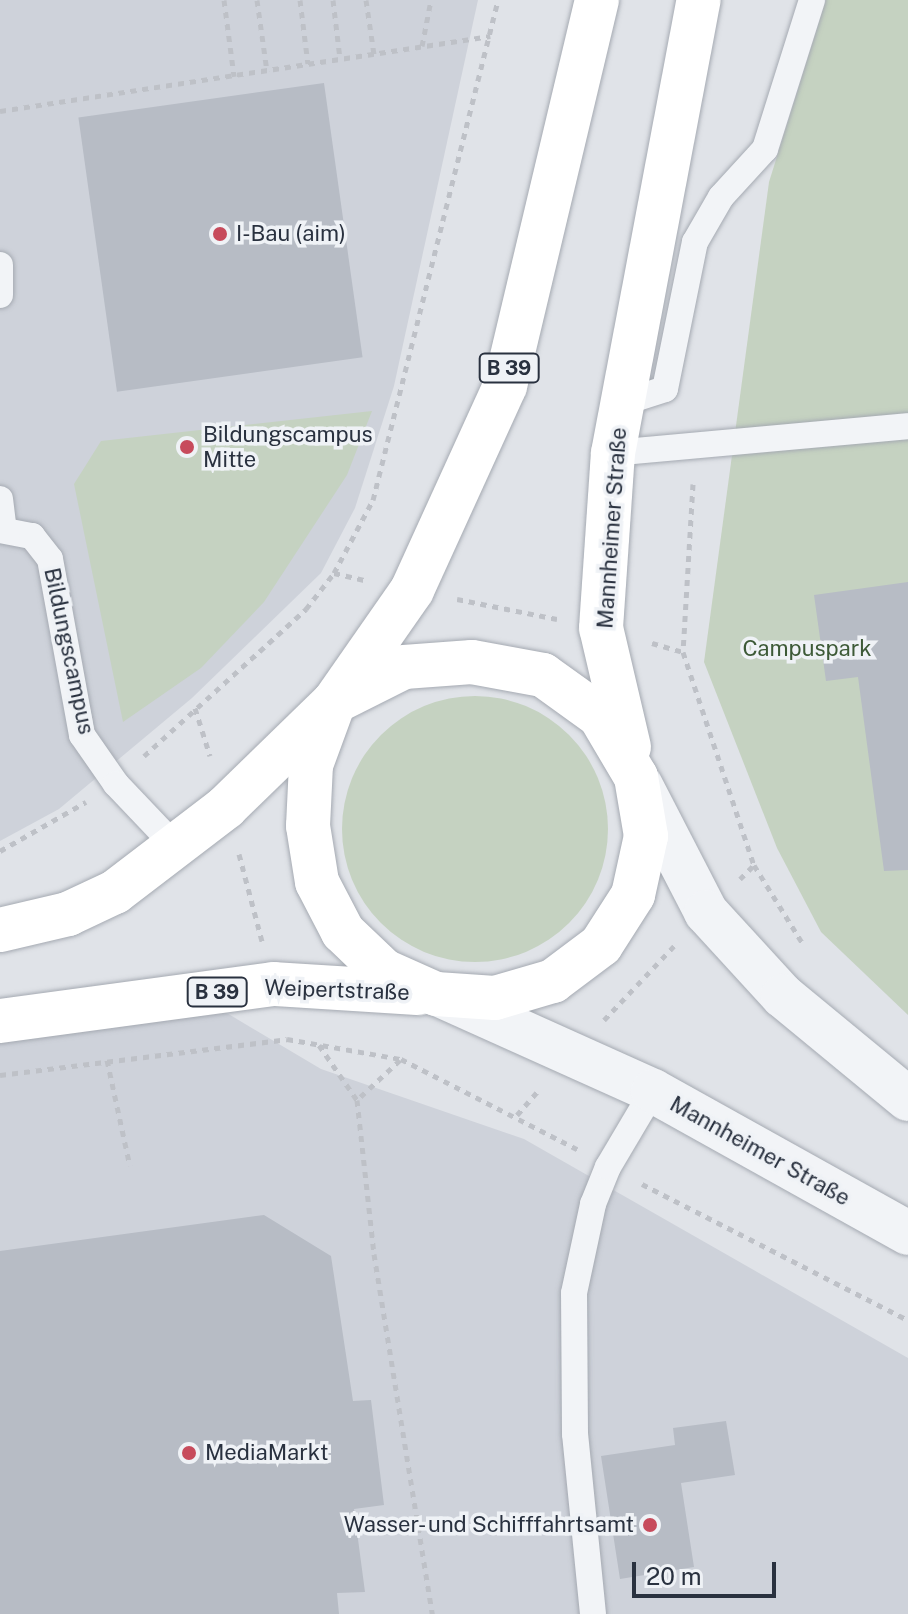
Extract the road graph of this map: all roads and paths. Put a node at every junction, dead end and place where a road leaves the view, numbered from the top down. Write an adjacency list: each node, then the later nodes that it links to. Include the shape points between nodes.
1 (224, 0): 17 (path)
2 (257, 0): 16 (path)
3 (300, 0): 15 (path)
4 (333, 0): 14 (path)
5 (366, 0): 13 (path)
6 (431, 0): 12 (path)
7 (498, 0): 11 (path)
8 (597, 0): 28 (main road, B 39, via 505,386)
9 (699, 0): 21 (main road, Mannheimer Straße / B 39)
10 (812, 0): 21 (lane, via 765,149 721,197 695,242 665,389)
11 (490, 36): 12 (path); 27 (path, via 373,500)
12 (422, 46): 13 (path)
13 (374, 54): 14 (path)
14 (340, 59): 15 (path)
15 (308, 64): 16 (path)
16 (267, 71): 17 (path)
17 (234, 76): 18 (path)
18 (0, 111)
19 (0, 265): 20 (lane)
20 (0, 295)
21 (622, 403): 24 (main road, Mannheimer Straße / B 39)
22 (908, 426): 23 (lane)
23 (696, 446): 24 (lane); 30 (path)
24 (613, 453): 29 (main road, Mannheimer Straße / B 39)
25 (0, 499): 26 (lane, Bildungscampus)
26 (2, 530): 34 (lane, Bildungscampus, via 32,536 50,559 82,735)
27 (334, 573): 28 (path); 32 (path, via 306,609)
28 (412, 590): 29 (path); 31 (main road, B 39)
29 (601, 628): 30 (path); 33 (main road, Mannheimer Straße / B 39)
30 (683, 652): 38 (path)
31 (334, 702): 33 (main road, via 404,667 472,662 543,675 600,716); 35 (main road, B 39); 43 (main road, via 311,765 308,826 317,882 343,932 384,971)
32 (195, 708): 34 (path); 35 (path)
33 (636, 777): 39 (street, Mannheimer Straße); 43 (main road, B 39, via 646,836 633,895 601,945 553,981 510,994)
34 (116, 784): 36 (lane, Bildungscampus); 37 (path)
35 (226, 807): 36 (main road, B 39); 42 (path)
36 (176, 847): 40 (main road, B 39, via 115,892 68,914)
37 (0, 851)
38 (754, 865): 39 (path); 41 (path)
39 (706, 912): 47 (path); 52 (street, Mannheimer Straße, via 783,996)
40 (0, 930)
41 (811, 953)
42 (274, 984): 43 (main road, Weipertstraße / B 39); 44 (main road, Weipertstraße / B 39); 45 (path)
43 (436, 994): 47 (street, Mannheimer Straße)
44 (0, 1021)
45 (287, 1039): 46 (path); 49 (path)
46 (318, 1044): 48 (path); 53 (path)
47 (574, 1051): 51 (street, Mannheimer Straße); 54 (path)
48 (401, 1059): 53 (path); 54 (path)
49 (107, 1060): 50 (path); 55 (path)
50 (0, 1075)
51 (653, 1091): 56 (lane); 57 (street, Mannheimer Straße)
52 (908, 1099)
53 (357, 1100): 59 (path, via 374,1254)
54 (517, 1115): 56 (path)
55 (130, 1166)
56 (608, 1167): 58 (path); 60 (lane, via 593,1204 574,1293 575,1434)
57 (908, 1233)
58 (908, 1320)
59 (432, 1614)
60 (593, 1614)

